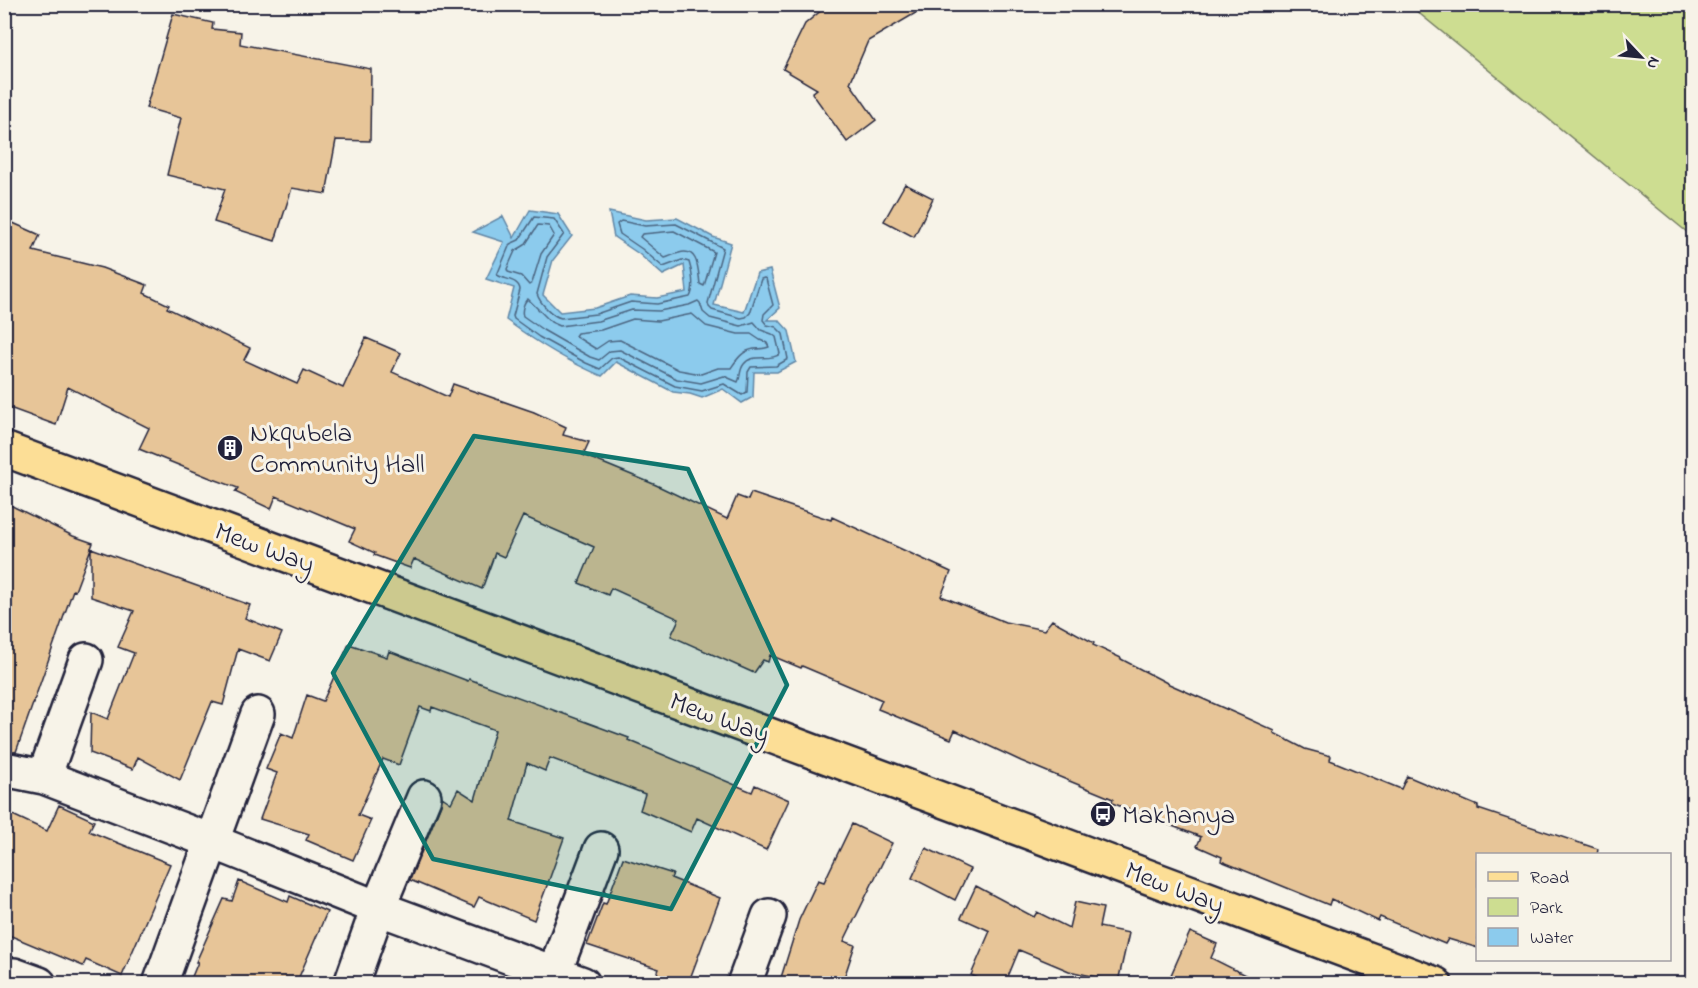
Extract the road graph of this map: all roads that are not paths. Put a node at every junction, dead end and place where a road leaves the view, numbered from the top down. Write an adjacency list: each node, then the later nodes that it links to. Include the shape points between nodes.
1 (4, 449): 17 (main road, Mew Way)
2 (86, 660): 5 (street)
3 (258, 714): 7 (street)
4 (4, 769): 5 (street)
5 (44, 777): 7 (street)
6 (424, 797): 9 (street)
7 (211, 841): 9 (street); 14 (street)
8 (601, 849): 12 (street)
9 (378, 908): 12 (street); 15 (street)
10 (769, 916): 16 (street)
11 (4, 975): 13 (street)
12 (562, 980)
13 (39, 984)
14 (160, 984)
15 (351, 984)
16 (744, 984)
17 (1436, 984)

